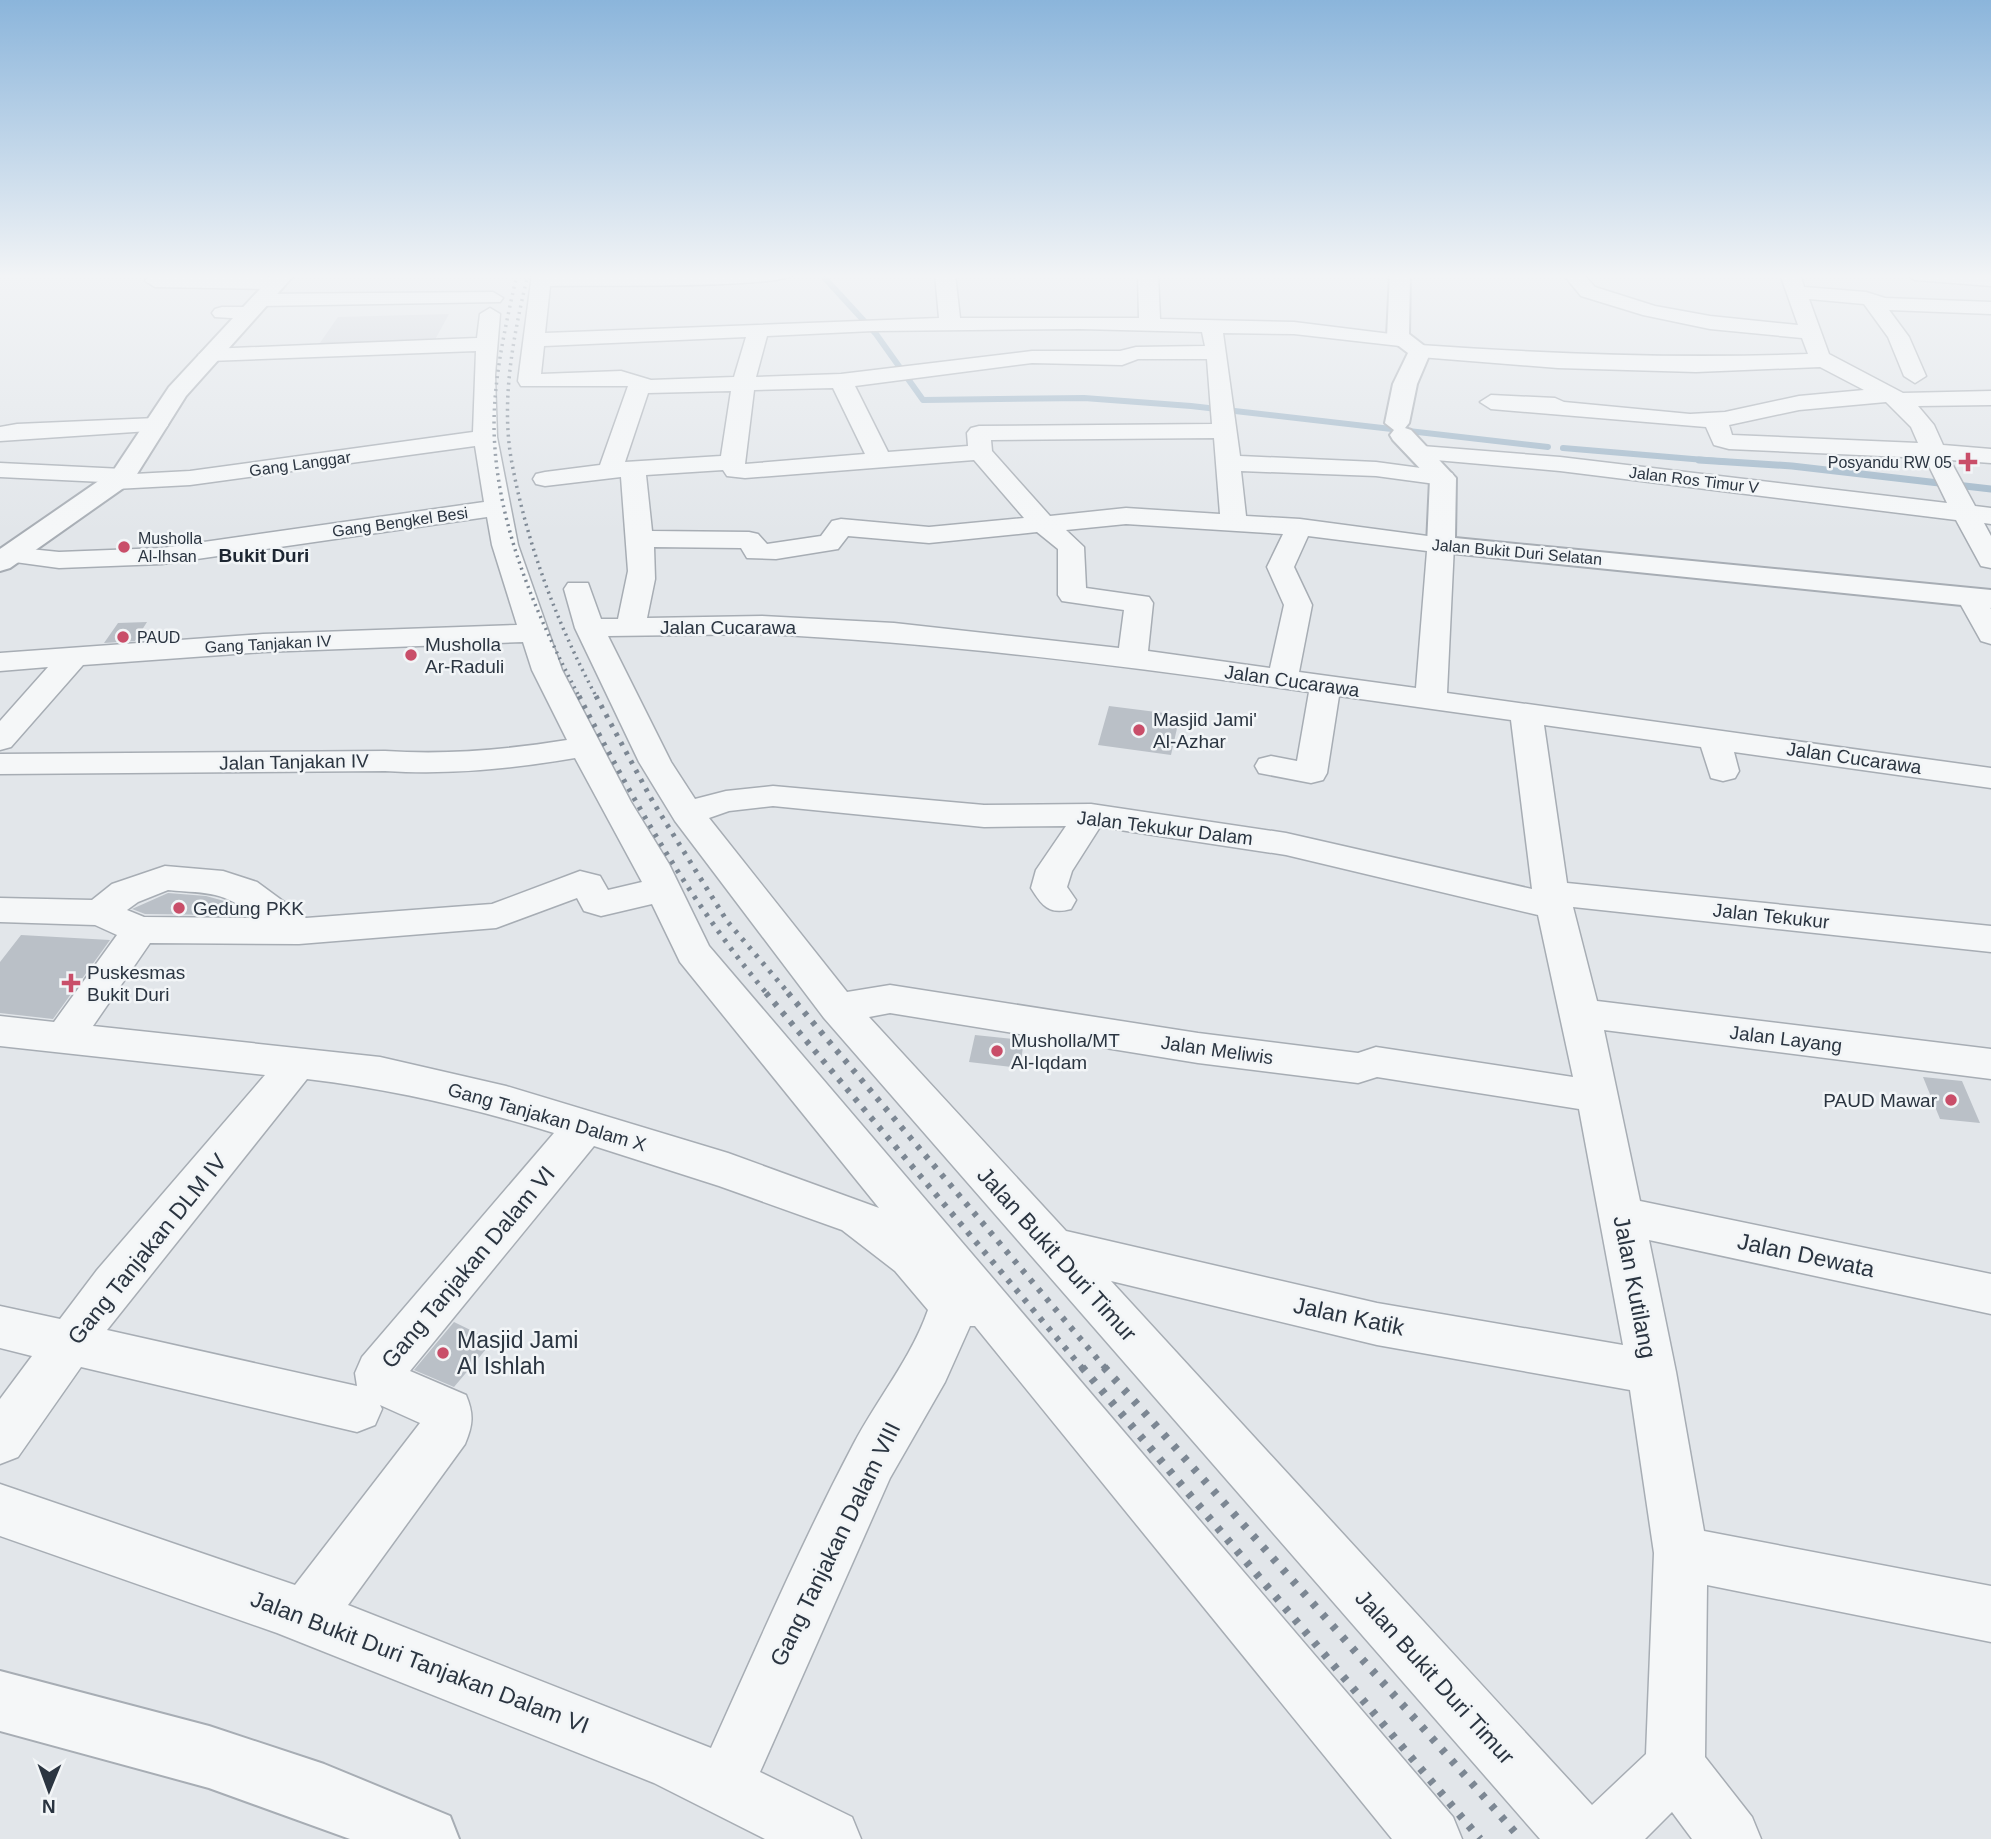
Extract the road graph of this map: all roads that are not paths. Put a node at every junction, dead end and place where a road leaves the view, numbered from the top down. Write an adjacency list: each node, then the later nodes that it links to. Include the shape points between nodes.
1 (205, 360): 24 (street, via 177,391)
2 (487, 360): 29 (street)
3 (532, 360): 18 (street, via 529,381 621,378 636,379 641,382)
4 (750, 360): 17 (street)
5 (1011, 360): 16 (street)
6 (1218, 360): 22 (street)
7 (1408, 360): 32 (street, via 1399,429)
8 (1548, 360): 12 (street)
9 (1703, 360): 14 (street)
10 (1824, 360): 14 (street); 19 (street)
11 (1908, 360): 15 (street)
12 (1559, 361): 13 (street); 27 (street)
13 (1614, 361): 14 (street)
14 (1707, 365)
15 (1915, 376)
16 (841, 381): 17 (street); 34 (street)
17 (743, 385): 18 (street); 35 (street)
18 (639, 387): 38 (street)
19 (1894, 397): 20 (street); 23 (street, via 1799,404); 25 (street)
20 (1991, 398)
21 (1492, 401): 27 (street)
22 (1224, 417): 30 (street); 36 (street)
23 (1716, 420): 27 (street, via 1646,419); 31 (street, via 1724,441)
24 (156, 425): 28 (street); 40 (street)
25 (1922, 425): 26 (street); 31 (street)
26 (1950, 429)
27 (1556, 430): 32 (street, Jalan Ros Timur V); 43 (street, Jalan Ros Timur V)
28 (0, 435)
29 (485, 437): 40 (street, Gang Langgar, via 190,478); 42 (street)
30 (981, 442): 34 (street); 45 (street)
31 (1934, 452): 33 (street); 43 (street)
32 (1422, 453): 39 (street)
33 (1991, 456)
34 (880, 460): 35 (street, via 740,471)
35 (732, 463): 38 (street)
36 (1226, 463): 39 (street, via 1376,469); 46 (street)
37 (0, 470): 40 (street, Gang Langgar)
38 (622, 470): 41 (street); 48 (street)
39 (1443, 478): 49 (street)
40 (119, 479): 50 (street)
41 (545, 479)
42 (498, 508): 50 (street, Gang Bengkel Besi, via 162,556); 55 (street, via 505,545)
43 (1965, 512): 44 (street, Jalan Ros Timur V); 51 (street)
44 (1991, 516)
45 (1042, 523): 46 (street, Jalan Bukit Duri Selatan, via 1126,516); 48 (street, Jalan Bukit Duri Selatan, via 929,534 841,527 830,543 803,544 787,551 757,552 749,540); 53 (street, via 1072,550 1072,595)
46 (1234, 523): 47 (street, Jalan Bukit Duri Selatan)
47 (1300, 527): 49 (street, Jalan Bukit Duri Selatan); 60 (street, via 1280,560 1298,605)
48 (641, 539): 54 (street, via 640,590)
49 (1441, 545): 52 (street, Jalan Bukit Duri Selatan); 62 (street)
50 (5, 559)
51 (1991, 560)
52 (1981, 599): 56 (street)
53 (1139, 603): 58 (street)
54 (599, 615): 58 (street, Jalan Cucarawa, via 870,629); 71 (street, Jalan Bukit Duri Timur, via 655,762)
55 (537, 633): 57 (street, Gang Tanjakan IV, via 263,643); 66 (street, via 547,670)
56 (1991, 635)
57 (74, 657): 59 (street, Gang Tanjakan IV); 65 (street)
58 (1132, 659): 60 (street, Jalan Cucarawa)
59 (0, 662)
60 (1283, 679): 61 (street, Jalan Cucarawa)
61 (1325, 685): 62 (street, Jalan Cucarawa); 68 (street, via 1311,773)
62 (1431, 700): 63 (street, Jalan Cucarawa)
63 (1527, 715): 64 (street, Jalan Cucarawa); 75 (street, Jalan Kutilang)
64 (1715, 739): 69 (street); 70 (street, Jalan Cucarawa)
65 (0, 740)
66 (587, 746): 67 (street, Jalan Tanjakan IV, via 501,761 434,764); 73 (street)
67 (0, 764)
68 (1271, 766)
69 (1723, 771)
70 (1991, 778)
71 (687, 813): 72 (street, Jalan Tekukur Dalam, via 726,801 773,796 984,816); 81 (street, Jalan Bukit Duri Timur)
72 (1091, 815): 74 (street, via 1055,870 1049,888); 75 (street, Jalan Tekukur Dalam, via 1286,844)
73 (663, 889): 79 (street, via 601,904 587,884 580,883 496,916); 92 (street, via 693,953)
74 (1058, 900)
75 (1553, 900): 80 (street, Jalan Tekukur); 82 (street, Jalan Kutilang)
76 (0, 910): 77 (street)
77 (100, 913): 78 (street); 79 (street, via 125,893 165,878 223,883 244,890)
78 (140, 930): 79 (street); 84 (street)
79 (299, 931)
80 (1991, 939)
81 (838, 1007): 87 (street, Jalan Meliwis, via 890,999 1198,1048 1358,1068 1376,1062); 90 (street, Jalan Bukit Duri Timur)
82 (1581, 1013): 86 (street, Jalan Layang); 87 (street, Jalan Kutilang)
83 (0, 1031): 84 (street, Gang Tanjakan Dalam X)
84 (64, 1038): 85 (street, Gang Tanjakan Dalam X)
85 (298, 1061): 88 (street, Gang Tanjakan Dalam X, via 393,1075 506,1102); 94 (street, Gang Tanjakan DLM IV)
86 (1991, 1064)
87 (1596, 1096): 89 (street, Jalan Kutilang)
88 (584, 1128): 92 (street, Gang Tanjakan Dalam X, via 858,1217); 101 (street, Gang Tanjakan Dalam VI, via 379,1373 383,1383 448,1412 447,1427)
89 (1621, 1216): 91 (street, Jalan Dewata); 95 (street, Jalan Kutilang)
90 (1050, 1247): 95 (street, Jalan Katik, via 1377,1324); 108 (street, Jalan Bukit Duri Timur)
91 (1991, 1294)
92 (970, 1305): 104 (street, Gang Tanjakan Dalam VIII, via 947,1330 893,1421 846,1514); 107 (street)
93 (0, 1327): 94 (street)
94 (69, 1343): 96 (street); 97 (street, Gang Tanjakan DLM IV)
95 (1652, 1372): 99 (street, Jalan Kutilang)
96 (357, 1409)
97 (0, 1440)
98 (0, 1510): 101 (street, Jalan Bukit Duri Tanjakan Dalam VI)
99 (1681, 1553): 100 (street); 103 (street, Jalan Kutilang)
100 (1991, 1615)
101 (306, 1616): 104 (street, Jalan Bukit Duri Tanjakan Dalam VI, via 672,1760)
102 (0, 1701): 105 (street, via 209,1757 324,1796)
103 (1675, 1767): 109 (street); 110 (street)
104 (724, 1786): 106 (street, Jalan Bukit Duri Tanjakan Dalam VI)
105 (427, 1839)
106 (830, 1839)
107 (1431, 1839)
108 (1581, 1839)
109 (1601, 1839)
110 (1730, 1839)

